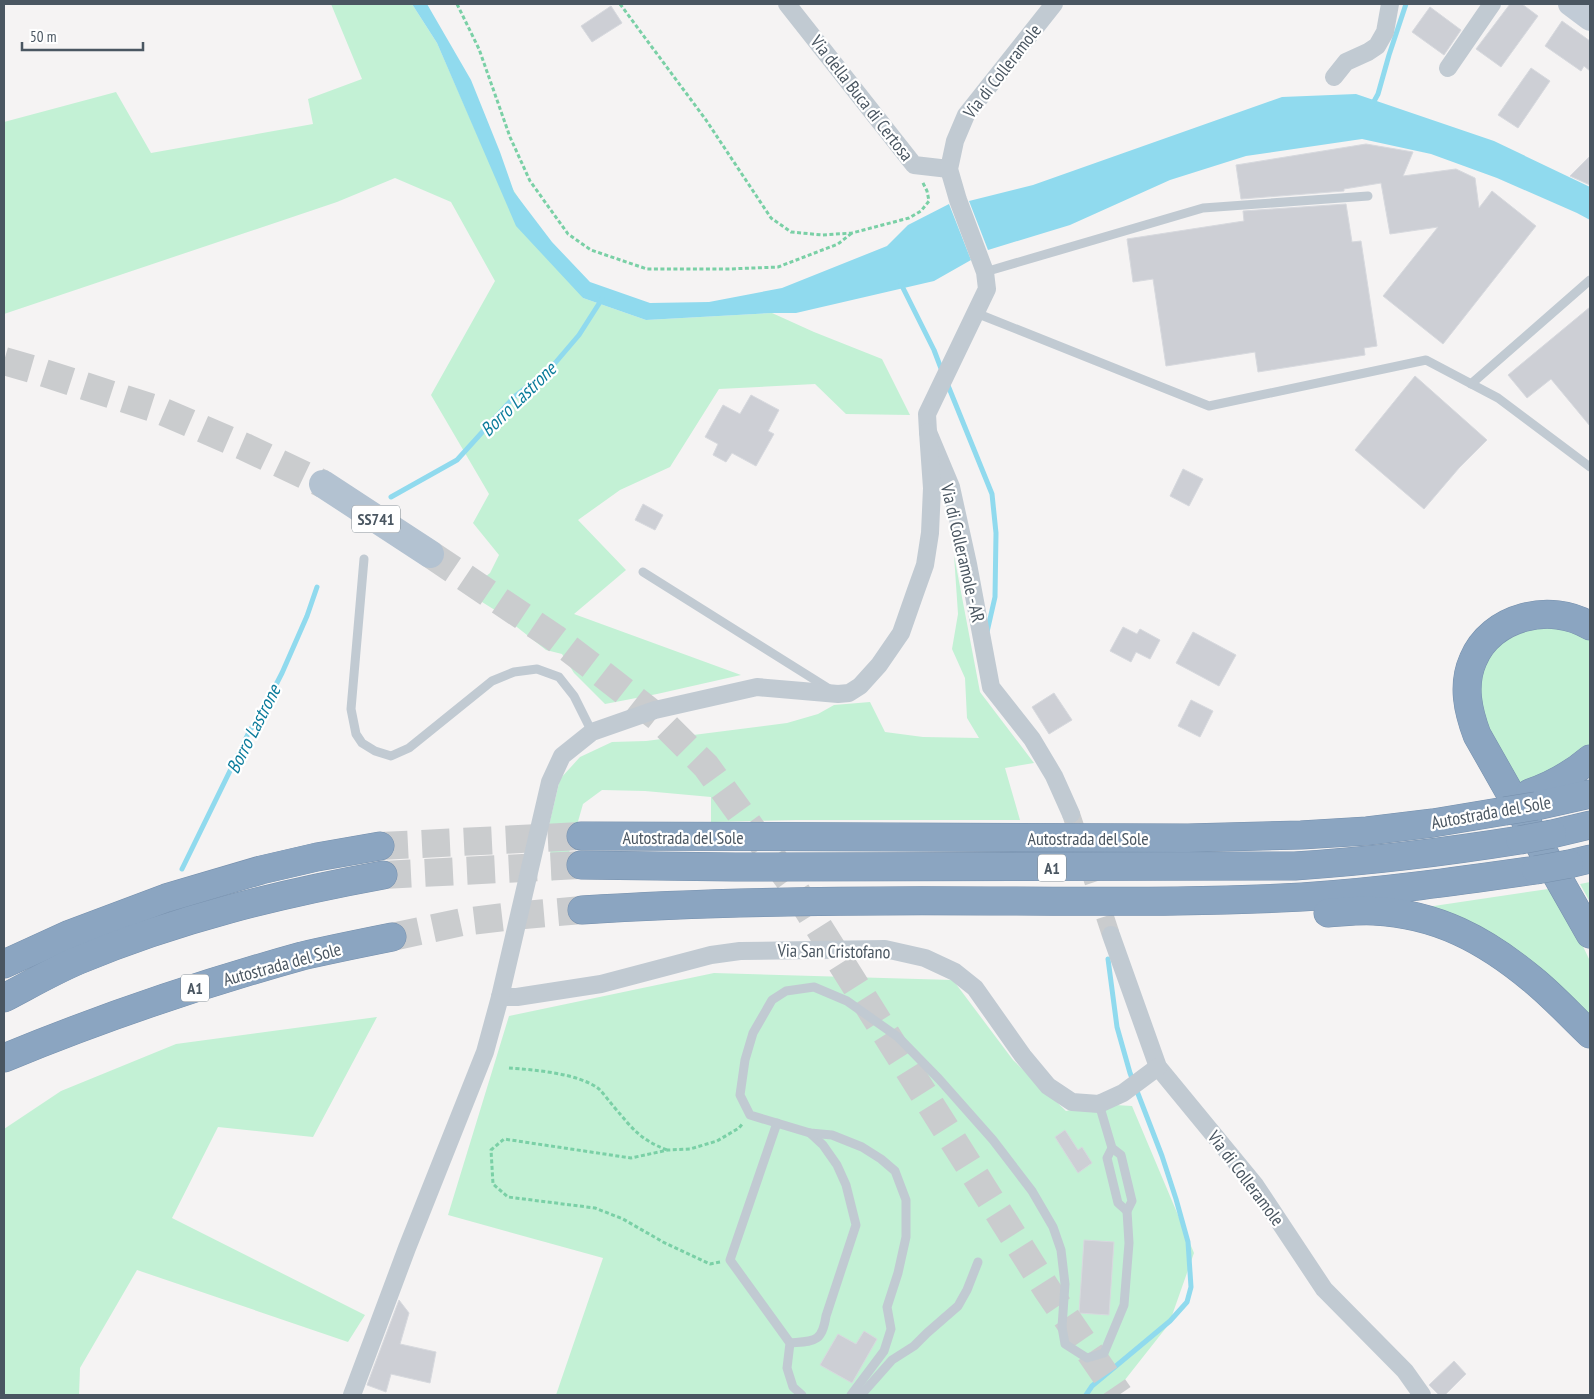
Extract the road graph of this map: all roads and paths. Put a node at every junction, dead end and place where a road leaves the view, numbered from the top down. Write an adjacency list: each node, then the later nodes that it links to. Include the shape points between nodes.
1 (457, 4): 14 (path, via 480,49 510,137 530,181 568,234 591,250 647,269 778,267 838,244)
2 (620, 4): 14 (path, via 706,120 771,218 791,232)
3 (787, 4): 11 (street, Via della Buca di Certosa)
4 (1054, 4): 12 (street, Via di Colleramole, via 966,115 955,141)
5 (1390, 4): 10 (street, via 1385,32 1377,46 1346,62)
6 (1492, 4): 9 (street)
7 (1570, 4): 8 (main road)
8 (1590, 19)
9 (1448, 68)
10 (1334, 77)
11 (914, 165): 12 (street, Via della Buca di Certosa); 14 (path, via 929,201 921,211 909,218)
12 (949, 168): 15 (street, Via di Colleramole)
13 (1368, 196): 15 (lane, via 1203,208)
14 (852, 233)
15 (982, 264): 17 (street, Via di Colleramole - AR, via 987,289)
16 (1590, 280): 18 (lane)
17 (976, 313): 18 (lane, via 1209,406 1426,360); 19 (street, Via di Colleramole - AR, via 927,414)
18 (1471, 384): 20 (lane, via 1498,398)
19 (928, 432): 26 (street, via 932,488 925,565 900,633 879,665 860,686 849,693); 31 (street, Via di Colleramole - AR, via 950,487 991,688 1032,739)
20 (1590, 467)
21 (322, 484): 22 (main road, SS741)
22 (430, 554)
23 (364, 559): 27 (lane, via 351,709 356,734 362,743 391,756 409,748 492,681 514,672 537,669 559,677 574,696)
24 (643, 572): 26 (lane)
25 (1590, 626): 40 (highway, via 1572,617 1552,614 1529,616 1497,630 1473,660 1467,698 1472,722 1481,742)
26 (838, 694): 27 (street, via 757,687 655,710)
27 (592, 732): 44 (street, via 562,756 550,782)
28 (1590, 759): 30 (highway)
29 (1590, 794): 30 (highway, Autostrada del Sole / A1)
30 (1533, 799): 33 (highway, Autostrada del Sole / A1, bridge, via 1434,823 1301,835 1188,838)
31 (1071, 814)
32 (1590, 825): 36 (highway, Autostrada del Sole / A1, bridge, via 1440,853 1294,866)
33 (581, 836)
34 (380, 846): 43 (highway, via 261,870 166,898 70,934)
35 (1579, 861): 38 (highway, A1, bridge, via 1536,870 1392,889 1303,897)
36 (582, 864)
37 (383, 875): 45 (highway, via 306,889 181,922 78,960)
38 (928, 901): 39 (highway, A1, via 758,901); 46 (highway, via 1085,918 1236,918 1360,911 1407,915 1454,928 1496,950 1534,980)
39 (582, 910)
40 (1590, 934)
41 (1111, 935): 48 (street, Via di Colleramole)
42 (392, 937): 47 (highway, Autostrada del Sole / A1, via 304,956 181,992)
43 (4, 964)
44 (500, 997): 50 (street, Via San Cristofano, via 601,984 711,955 740,951 885,949 924,958 955,972 975,988 1048,1086 1072,1102); 60 (street, via 485,1052 406,1248)
45 (4, 998)
46 (1590, 1034)
47 (4, 1058)
48 (1158, 1067): 50 (street, Via San Cristofano, via 1123,1093); 64 (street, Via di Colleramole, via 1256,1185 1324,1289 1404,1371)
49 (509, 1068): 55 (path, via 549,1071 599,1089 637,1134)
50 (1099, 1104): 54 (lane)
51 (750, 1115): 52 (lane); 55 (path, via 739,1128 717,1141); 56 (lane, via 740,1094 747,1051 753,1033 772,1000 786,991 814,987 847,1001 898,1037 993,1140 1032,1191 1053,1227 1061,1250 1066,1284 1062,1327 1065,1344 1087,1358 1104,1353 1124,1305 1129,1244)
52 (777, 1123): 53 (lane); 57 (lane)
53 (810, 1133): 59 (lane, via 837,1165 846,1185 856,1225 824,1331 813,1341); 62 (lane, via 832,1136 862,1147 881,1159 895,1171 906,1200 906,1237 887,1307 891,1329 884,1350)
54 (1112, 1148): 56 (lane, via 1108,1158 1118,1203); 56 (lane, via 1120,1155 1132,1201)
55 (668, 1150): 57 (path, via 631,1158 504,1139 491,1150 493,1184 508,1197 595,1208 710,1264)
56 (1127, 1211)
57 (730, 1260): 59 (lane)
58 (978, 1262): 63 (lane, via 958,1306 914,1346 892,1360)
59 (790, 1343): 61 (lane, via 787,1368 793,1387)
60 (352, 1395)
61 (802, 1395)
62 (851, 1395)
63 (862, 1395)
64 (1422, 1395)

